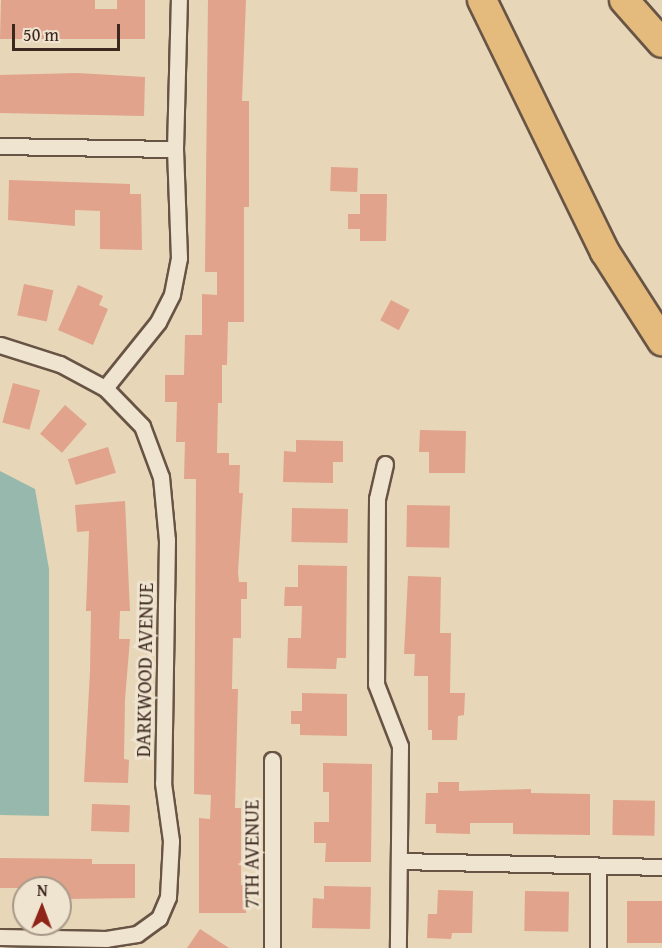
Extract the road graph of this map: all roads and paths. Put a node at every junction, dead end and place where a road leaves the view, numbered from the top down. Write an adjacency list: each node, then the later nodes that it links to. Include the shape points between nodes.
1 (178, 0): 6 (street)
2 (482, 0): 7 (highway, via 605,252)
3 (624, 0): 4 (highway)
4 (662, 42)
5 (0, 146): 6 (street)
6 (175, 149): 9 (street, via 179,258 172,294 158,322)
7 (662, 341)
8 (0, 345): 9 (street, DARKWOOD AVENUE, via 60,364)
9 (105, 388): 15 (street, DARKWOOD AVENUE, via 142,426 161,477 167,540 163,783 171,841 168,897 159,918 137,934 106,939)
10 (385, 464): 12 (street, via 377,499 376,684 400,746)
11 (272, 760): 16 (street, 7TH AVENUE)
12 (399, 861): 13 (street); 17 (street)
13 (598, 866): 14 (street); 18 (street)
14 (662, 867)
15 (0, 937)
16 (272, 948)
17 (398, 948)
18 (598, 948)

